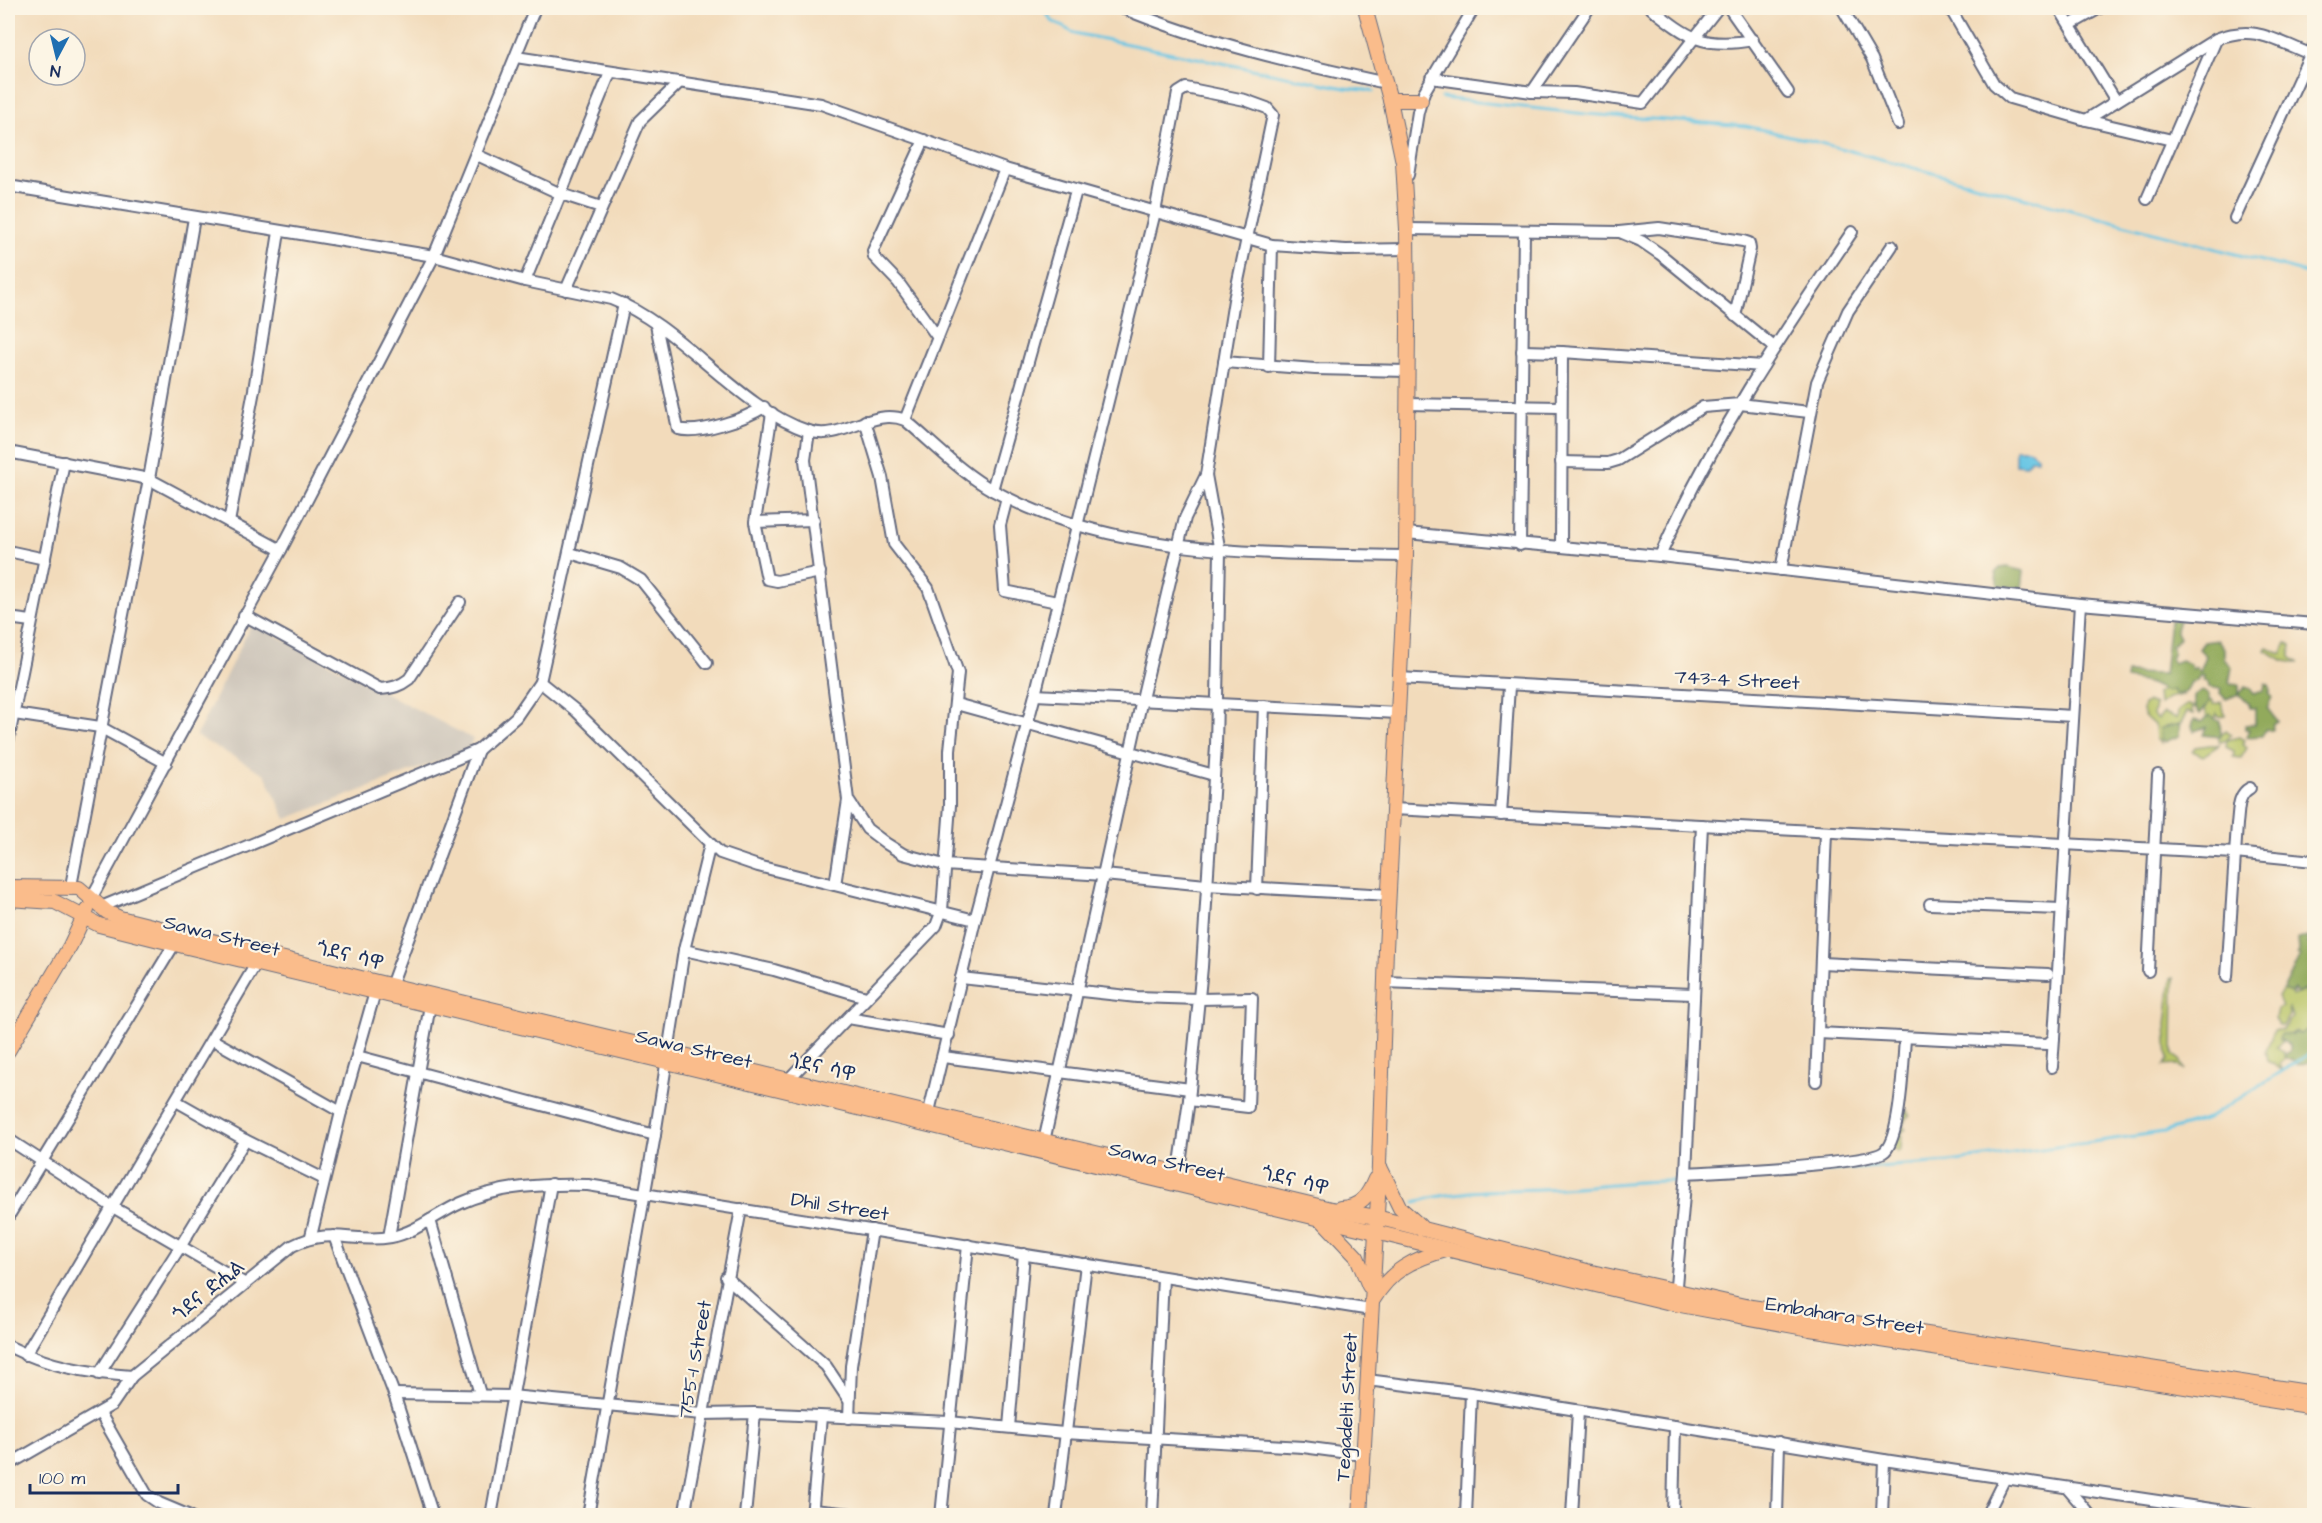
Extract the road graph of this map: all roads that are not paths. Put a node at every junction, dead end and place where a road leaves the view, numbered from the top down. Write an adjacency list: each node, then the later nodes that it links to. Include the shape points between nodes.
1 (535, 8): 18 (street)
2 (1122, 8): 22 (street, via 1260,52)
3 (1365, 8): 22 (main road, Tegadelti Street)
4 (1474, 8): 20 (street)
5 (1589, 8): 23 (street)
6 (1651, 8): 14 (street)
7 (1718, 8): 14 (street)
8 (1729, 8): 16 (street)
9 (1842, 8): 29 (street, via 1872,59)
10 (1950, 8): 28 (street, via 2000,92)
11 (2059, 8): 13 (street)
12 (2100, 8): 13 (street)
13 (2070, 25): 27 (street)
14 (1693, 38): 16 (street, via 1709,43); 23 (street, via 1643,103 1574,93)
15 (2216, 39): 17 (street, via 2249,31); 27 (street); 31 (street)
16 (1753, 40): 24 (street)
17 (2312, 50): 42 (street)
18 (516, 57): 19 (street); 32 (street)
19 (610, 73): 21 (street); 37 (street)
20 (1431, 78): 23 (street); 26 (street)
21 (680, 82): 30 (street, via 821,104); 39 (street, via 640,121)
22 (1386, 82): 25 (main road, Tegadelti Street)
23 (1532, 92)
24 (1788, 92)
25 (1390, 100): 26 (main road); 35 (main road, Tegadelti Street)
26 (1421, 100): 35 (street)
27 (2116, 100): 28 (street)
28 (2086, 120): 31 (street)
29 (1898, 124)
30 (924, 140): 33 (street); 58 (street, via 873,251)
31 (2172, 140): 38 (street)
32 (477, 155): 37 (street); 52 (street)
33 (1005, 169): 36 (street); 58 (street)
34 (8, 186): 41 (street)
35 (1406, 189): 43 (main road, Tegadelti Street)
36 (1076, 190): 40 (street); 80 (street)
37 (561, 194): 39 (street); 53 (street)
38 (2146, 199)
39 (601, 207): 54 (street)
40 (1155, 212): 48 (street); 48 (street, via 1168,133 1181,89 1245,100 1267,108 1273,115); 85 (street)
41 (194, 218): 45 (street); 79 (street)
42 (2235, 218)
43 (1407, 229): 44 (street); 51 (main road, Tegadelti Street)
44 (1524, 231): 46 (street); 60 (street)
45 (279, 232): 52 (street); 83 (street)
46 (1618, 232): 56 (street, via 1660,254); 56 (street, via 1676,229 1749,243)
47 (1852, 232): 59 (street)
48 (1248, 238): 49 (street); 62 (street)
49 (1272, 245): 51 (street); 63 (street)
50 (1892, 246): 71 (street, via 1843,319)
51 (1408, 249): 65 (main road, Tegadelti Street)
52 (434, 256): 53 (street); 90 (street)
53 (525, 281): 54 (street)
54 (566, 290): 55 (street)
55 (624, 304): 57 (street); 93 (street)
56 (1735, 316): 59 (street)
57 (657, 325): 70 (street); 70 (street, via 678,429 686,431)
58 (936, 335): 72 (street)
59 (1774, 347): 64 (street)
60 (1522, 351): 61 (street); 68 (street)
61 (1562, 352): 64 (street); 69 (street)
62 (1224, 362): 63 (street); 78 (street)
63 (1269, 366): 65 (street)
64 (1763, 366): 67 (street)
65 (1408, 371): 66 (main road, Tegadelti Street)
66 (1407, 404): 68 (street); 86 (main road, Tegadelti Street)
67 (1740, 404): 71 (street); 77 (street, via 1703,407 1618,460); 95 (street, via 1695,482)
68 (1521, 406): 69 (street); 87 (street)
69 (1560, 407): 77 (street)
70 (768, 410): 74 (street); 84 (street)
71 (1809, 412): 97 (street)
72 (905, 420): 73 (street, via 888,417); 80 (street)
73 (865, 421): 74 (street, via 841,432); 113 (street, via 879,464 894,544 928,588 956,663)
74 (809, 431): 82 (street, via 805,460)
75 (8, 452): 76 (street)
76 (64, 462): 79 (street); 96 (street)
77 (1561, 462): 89 (street)
78 (1206, 475): 88 (street, via 1185,518); 92 (street)
79 (149, 479): 83 (street); 119 (street)
80 (992, 490): 81 (street)
81 (1007, 498): 85 (street); 100 (street, via 1000,525 1005,591)
82 (814, 520): 84 (street); 98 (street)
83 (229, 522): 90 (street)
84 (755, 522): 98 (street, via 767,579 777,581)
85 (1077, 524): 88 (street); 100 (street)
86 (1406, 533): 87 (street); 94 (main road, Tegadelti Street)
87 (1520, 545): 89 (street)
88 (1179, 546): 92 (street); 111 (street)
89 (1560, 547): 95 (street)
90 (281, 550): 102 (street)
91 (8, 551): 96 (street)
92 (1220, 552): 94 (street); 112 (street)
93 (570, 553): 106 (street, via 621,568 641,580); 108 (street)
94 (1406, 556): 107 (main road, Tegadelti Street)
95 (1660, 556): 97 (street)
96 (45, 559): 104 (street)
97 (1781, 570): 101 (street)
98 (820, 572): 127 (street)
99 (460, 602): 102 (street, via 409,679 391,688 380,688)
100 (1058, 602): 110 (street)
101 (2080, 603): 105 (street); 117 (street)
102 (244, 615): 123 (street)
103 (8, 618): 104 (street)
104 (32, 621): 115 (street)
105 (2314, 624)
106 (707, 663)
107 (1399, 678): 109 (street, 743-4 Street); 116 (main road, Tegadelti Street)
108 (540, 682): 121 (street, via 516,717); 132 (street, via 575,710)
109 (1509, 686): 117 (street, 743-4 Street); 129 (street)
110 (1035, 695): 111 (street); 118 (street)
111 (1142, 699): 112 (street); 122 (street)
112 (1217, 702): 114 (street); 124 (street)
113 (956, 704): 118 (street); 137 (street)
114 (1264, 706): 116 (street); 144 (street)
115 (11, 713): 119 (street); 120 (street)
116 (1398, 714): 128 (main road, Tegadelti Street)
117 (2073, 716): 133 (street)
118 (1027, 722): 122 (street); 138 (street)
119 (100, 727): 123 (street); 142 (street)
120 (8, 742)
121 (478, 750): 147 (street); 162 (street)
122 (1132, 752): 124 (street); 139 (street)
123 (166, 763): 147 (street)
124 (1214, 775): 141 (street)
125 (2158, 775): 134 (street)
126 (2250, 788): 135 (street, via 2240,799)
127 (848, 800): 137 (street, via 867,829 887,844 903,854); 140 (street)
128 (1393, 809): 129 (street); 145 (main road, Tegadelti Street)
129 (1501, 815): 130 (street)
130 (1702, 825): 131 (street); 164 (street)
131 (1826, 832): 133 (street); 156 (street)
132 (710, 844): 140 (street, via 732,859); 154 (street)
133 (2064, 845): 134 (street); 149 (street)
134 (2153, 849): 135 (street); 157 (street)
135 (2235, 853): 136 (street); 159 (street)
136 (2314, 861)
137 (944, 865): 138 (street); 150 (street)
138 (988, 870): 139 (street); 152 (street)
139 (1104, 875): 141 (street); 163 (street)
140 (835, 885): 150 (street)
141 (1206, 885): 144 (street); 166 (street)
142 (71, 886): 143 (main road); 147 (main road)
143 (8, 887)
144 (1257, 889): 145 (street)
145 (1389, 896): 161 (main road, Tegadelti Street)
146 (8, 899): 151 (main road, Sawa Street, via 55,902)
147 (97, 902): 151 (main road); 153 (main road, via 120,918)
148 (1930, 904): 149 (street)
149 (2061, 909): 171 (street)
150 (942, 910): 152 (street); 165 (street, via 936,926)
151 (84, 916): 153 (main road, Sawa Street, via 99,925); 174 (main road)
152 (975, 920): 160 (street)
153 (178, 939): 155 (main road, Sawa Street); 191 (street)
154 (684, 950): 165 (street, via 774,970); 176 (street)
155 (259, 958): 162 (main road, Sawa Street); 173 (street)
156 (1821, 963): 158 (street); 169 (street)
157 (2148, 971)
158 (2048, 974)
159 (2227, 977)
160 (961, 978): 163 (street); 170 (street)
161 (1385, 982): 164 (street); 192 (main road, Tegadelti Street)
162 (384, 991): 167 (main road, Sawa Street); 175 (street); 176 (main road, ጎደና ሳዋ)
163 (1078, 992): 166 (street); 179 (street)
164 (1693, 994): 193 (street)
165 (866, 997): 168 (street)
166 (1199, 999): 183 (street); 183 (street, via 1252,998 1249,1104 1244,1108)
167 (430, 1005): 176 (main road, Sawa Street); 180 (street)
168 (848, 1018): 170 (street); 182 (street)
169 (1818, 1034): 172 (street); 181 (street)
170 (948, 1035): 177 (street)
171 (2054, 1038): 172 (street, via 2048,1044); 178 (street)
172 (1905, 1039): 193 (street, via 1899,1108 1890,1143 1880,1155)
173 (213, 1040): 184 (street); 185 (street)
174 (8, 1051)
175 (357, 1056): 180 (street); 185 (street)
176 (666, 1056): 182 (main road, Sawa Street); 187 (street)
177 (943, 1057): 179 (street); 186 (street)
178 (2052, 1067)
179 (1061, 1070): 183 (street); 190 (street)
180 (417, 1071): 187 (street); 210 (street)
181 (1816, 1081)
182 (784, 1084): 186 (main road, Sawa Street)
183 (1190, 1095): 194 (street)
184 (176, 1101): 189 (street); 198 (street)
185 (341, 1112): 195 (street)
186 (927, 1118): 190 (main road, Sawa Street)
187 (655, 1134): 197 (street)
188 (8, 1139): 191 (street)
189 (245, 1140): 195 (street); 212 (street)
190 (1043, 1145): 194 (main road, Sawa Street)
191 (40, 1162): 198 (street); 201 (street)
192 (1379, 1168): 200 (main road, via 1366,1198 1350,1208); 202 (main road, Tegadelti Street); 206 (main road, via 1400,1208)
193 (1686, 1173): 219 (street)
194 (1178, 1178): 200 (main road, ጎደና ሳዋ); 203 (main road, Sawa Street)
195 (324, 1179): 208 (street)
196 (551, 1184): 197 (street, Dhil Street); 204 (street, Dhil Street, via 513,1187 479,1196); 230 (street)
197 (645, 1193): 199 (street, Dhil Street); 232 (street)
198 (111, 1206): 212 (street); 222 (street)
199 (741, 1209): 205 (street, Dhil Street); 216 (street, 755-1 Street)
200 (1331, 1209): 202 (main road, ጎደና ሳዋ)
201 (8, 1217)
202 (1377, 1217): 206 (main road, Embahara Street); 207 (main road, Tegadelti Street)
203 (1320, 1219): 207 (main road, Sawa Street); 220 (main road, via 1358,1257)
204 (430, 1220): 210 (street, Dhil Street); 229 (street)
205 (872, 1230): 211 (street, Dhil Street); 231 (street)
206 (1424, 1230): 219 (main road, Embahara Street)
207 (1375, 1233): 213 (main road, Embahara Street); 220 (main road, Tegadelti Street)
208 (311, 1236): 209 (street, Dhil Street); 218 (street, ጎደና ድሒል)
209 (334, 1236): 210 (street, Dhil Street); 228 (street)
210 (389, 1238)
211 (968, 1245): 214 (street, Dhil Street); 240 (street)
212 (180, 1247): 218 (street); 223 (street)
213 (1449, 1250): 219 (main road, Embahara Street); 220 (main road, via 1421,1257 1400,1268 1382,1284)
214 (1024, 1254): 215 (street, Dhil Street); 242 (street)
215 (1086, 1264): 217 (street, Dhil Street); 243 (street)
216 (726, 1277): 231 (street, via 826,1366); 237 (street, 755-1 Street)
217 (1164, 1277): 220 (street, Dhil Street); 244 (street)
218 (244, 1283): 224 (street, ጎደና ድሒል)
219 (1675, 1297): 227 (main road, Embahara Street); 233 (main road, Embahara Street, via 1810,1329)
220 (1372, 1302): 225 (main road, Tegadelti Street)
221 (8, 1346): 222 (street)
222 (25, 1355): 223 (street, via 47,1364)
223 (99, 1374): 224 (street)
224 (132, 1376): 235 (street, via 121,1394)
225 (1367, 1380): 226 (street); 246 (main road, Tegadelti Street)
226 (1471, 1393): 234 (street); 263 (street)
227 (2314, 1393)
228 (394, 1394): 229 (street); 253 (street)
229 (480, 1395): 230 (street)
230 (511, 1396): 232 (street); 254 (street)
231 (848, 1401): 239 (street)
232 (608, 1407): 237 (street); 255 (street)
233 (2314, 1407)
234 (1578, 1411): 241 (street); 264 (street)
235 (100, 1413): 248 (street); 252 (street, via 147,1495)
236 (754, 1413): 237 (street); 238 (street); 257 (street)
237 (702, 1414): 256 (street, 755-1 Street)
238 (821, 1417): 239 (street); 251 (street)
239 (849, 1418): 240 (street)
240 (949, 1422): 242 (street); 259 (street)
241 (1676, 1426): 245 (street); 265 (street)
242 (1010, 1428): 243 (street)
243 (1064, 1432): 244 (street); 260 (street)
244 (1155, 1439): 246 (street, via 1303,1447); 261 (street)
245 (1779, 1442): 247 (street); 266 (street)
246 (1363, 1455): 262 (main road, Tegadelti Street)
247 (1884, 1460): 249 (street); 267 (street)
248 (8, 1465)
249 (2005, 1478): 250 (street); 268 (street)
250 (2067, 1488): 269 (street); 270 (street)
251 (813, 1513): 258 (street)
252 (190, 1515)
253 (433, 1515)
254 (491, 1515)
255 (588, 1515)
256 (684, 1515)
257 (745, 1515)
258 (870, 1515)
259 (941, 1515)
260 (1056, 1515)
261 (1152, 1515)
262 (1360, 1515)
263 (1466, 1515)
264 (1572, 1515)
265 (1673, 1515)
266 (1777, 1515)
267 (1882, 1515)
268 (1986, 1515)
269 (2091, 1515)
270 (2258, 1515)

